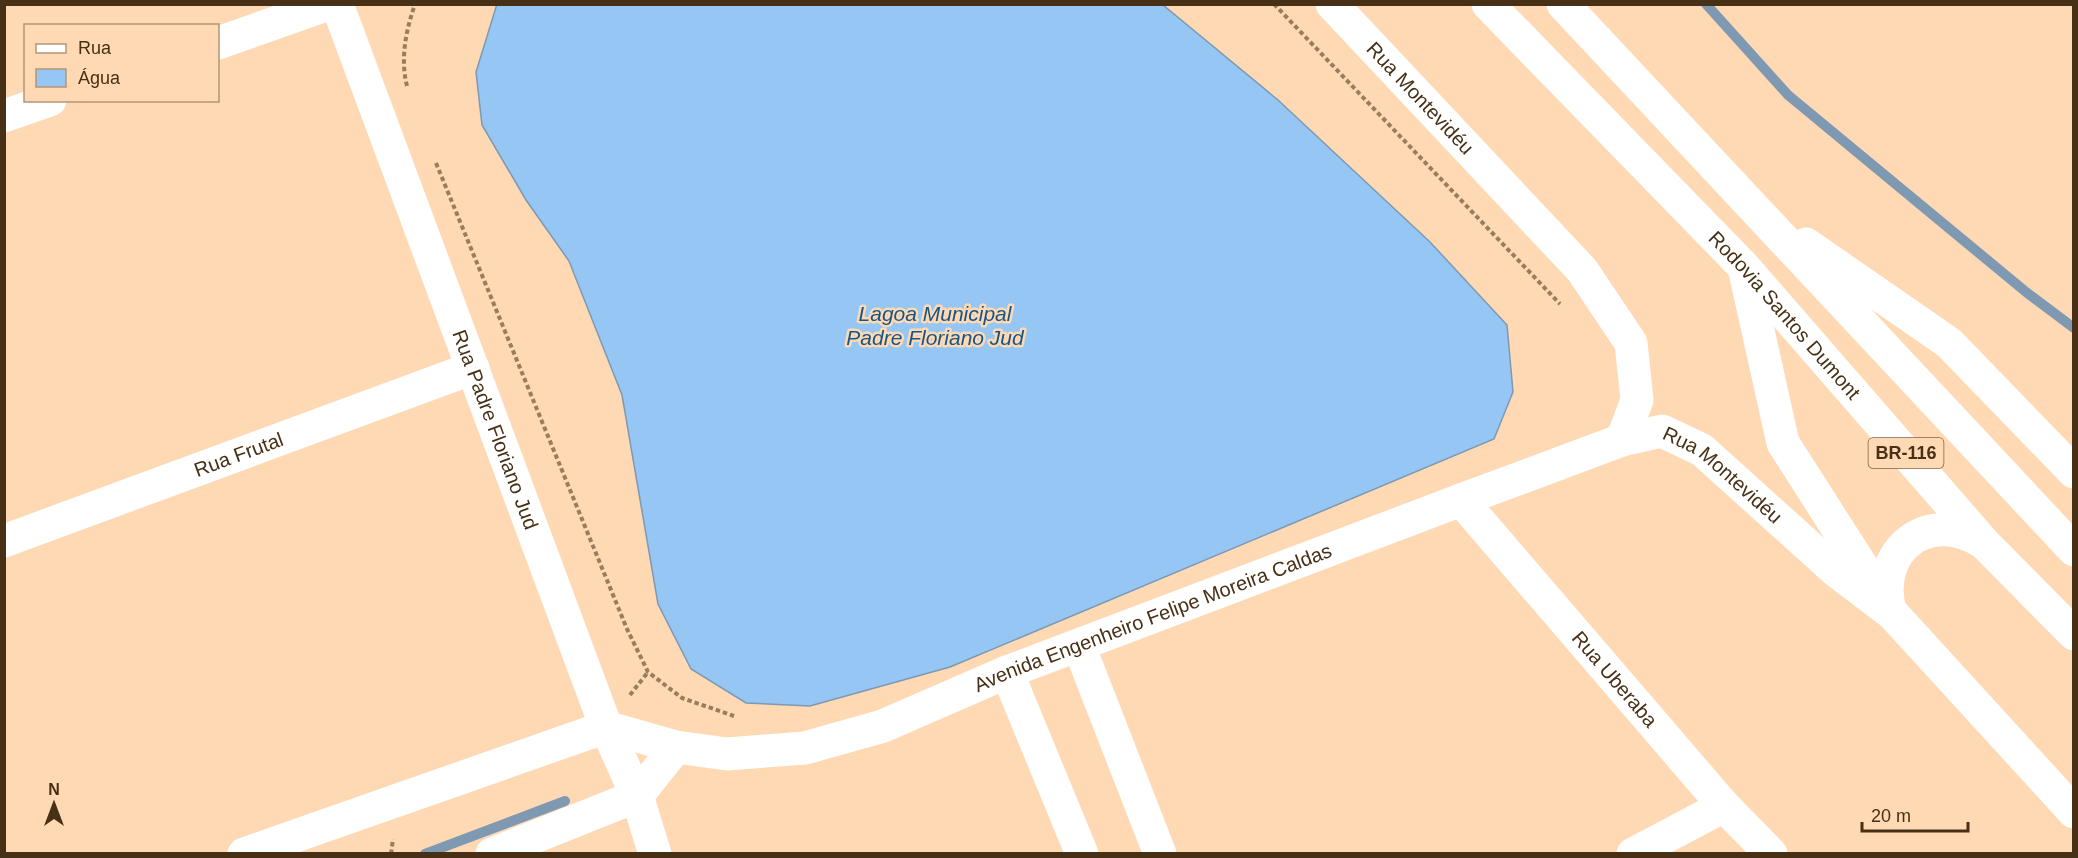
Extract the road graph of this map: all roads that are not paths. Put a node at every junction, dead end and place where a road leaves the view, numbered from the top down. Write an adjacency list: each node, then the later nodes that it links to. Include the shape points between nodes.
1 (329, 4): 6 (main road)
2 (337, 4): 11 (main road, Rua Padre Floriano Jud)
3 (1332, 4): 12 (main road, Rua Montevidéu, via 1588,279 1631,343 1637,400)
4 (1488, 4): 10 (main road, Rodovia Santos Dumont / BR-116)
5 (1563, 4): 9 (main road, BR-116)
6 (219, 43)
7 (44, 102): 8 (main road)
8 (4, 116)
9 (1751, 205): 13 (main road, via 1950,343); 17 (main road, BR-116)
10 (1744, 267): 16 (main road, Rodovia Santos Dumont / BR-116); 18 (main road, via 1783,443)
11 (473, 368): 15 (main road, Rua Frutal); 22 (main road, Rua Padre Floriano Jud)
12 (1622, 440): 14 (main road, Avenida Engenheiro Felipe Moreira Caldas); 18 (main road, Rua Montevidéu, via 1662,431 1702,450 1835,570)
13 (2073, 472)
14 (1461, 500): 20 (main road, Avenida Engenheiro Felipe Moreira Caldas); 25 (main road, Rua Uberaba)
15 (4, 540)
16 (1984, 543): 18 (main road, via 1967,533 1947,529 1927,531 1910,540 1896,555 1888,573 1886,593); 19 (main road, Rodovia Santos Dumont / BR-116)
17 (2073, 550)
18 (1891, 612): 26 (main road, Rua Montevidéu)
19 (2073, 634)
20 (1079, 646): 21 (main road, Avenida Engenheiro Felipe Moreira Caldas); 31 (main road)
21 (1006, 672): 23 (main road, Avenida Engenheiro Felipe Moreira Caldas, via 883,726 805,748 727,754); 30 (main road)
22 (606, 727): 23 (main road, Avenida Engenheiro Felipe Moreira Caldas); 24 (main road, Rua Padre Floriano Jud); 27 (main road)
23 (676, 747): 24 (main road)
24 (637, 796): 28 (main road); 29 (main road, Rua Padre Floriano Jud)
25 (1724, 806): 32 (main road); 33 (main road, Rua Uberaba)
26 (2073, 812)
27 (244, 854)
28 (492, 854)
29 (655, 854)
30 (1082, 854)
31 (1160, 854)
32 (1634, 854)
33 (1771, 854)

